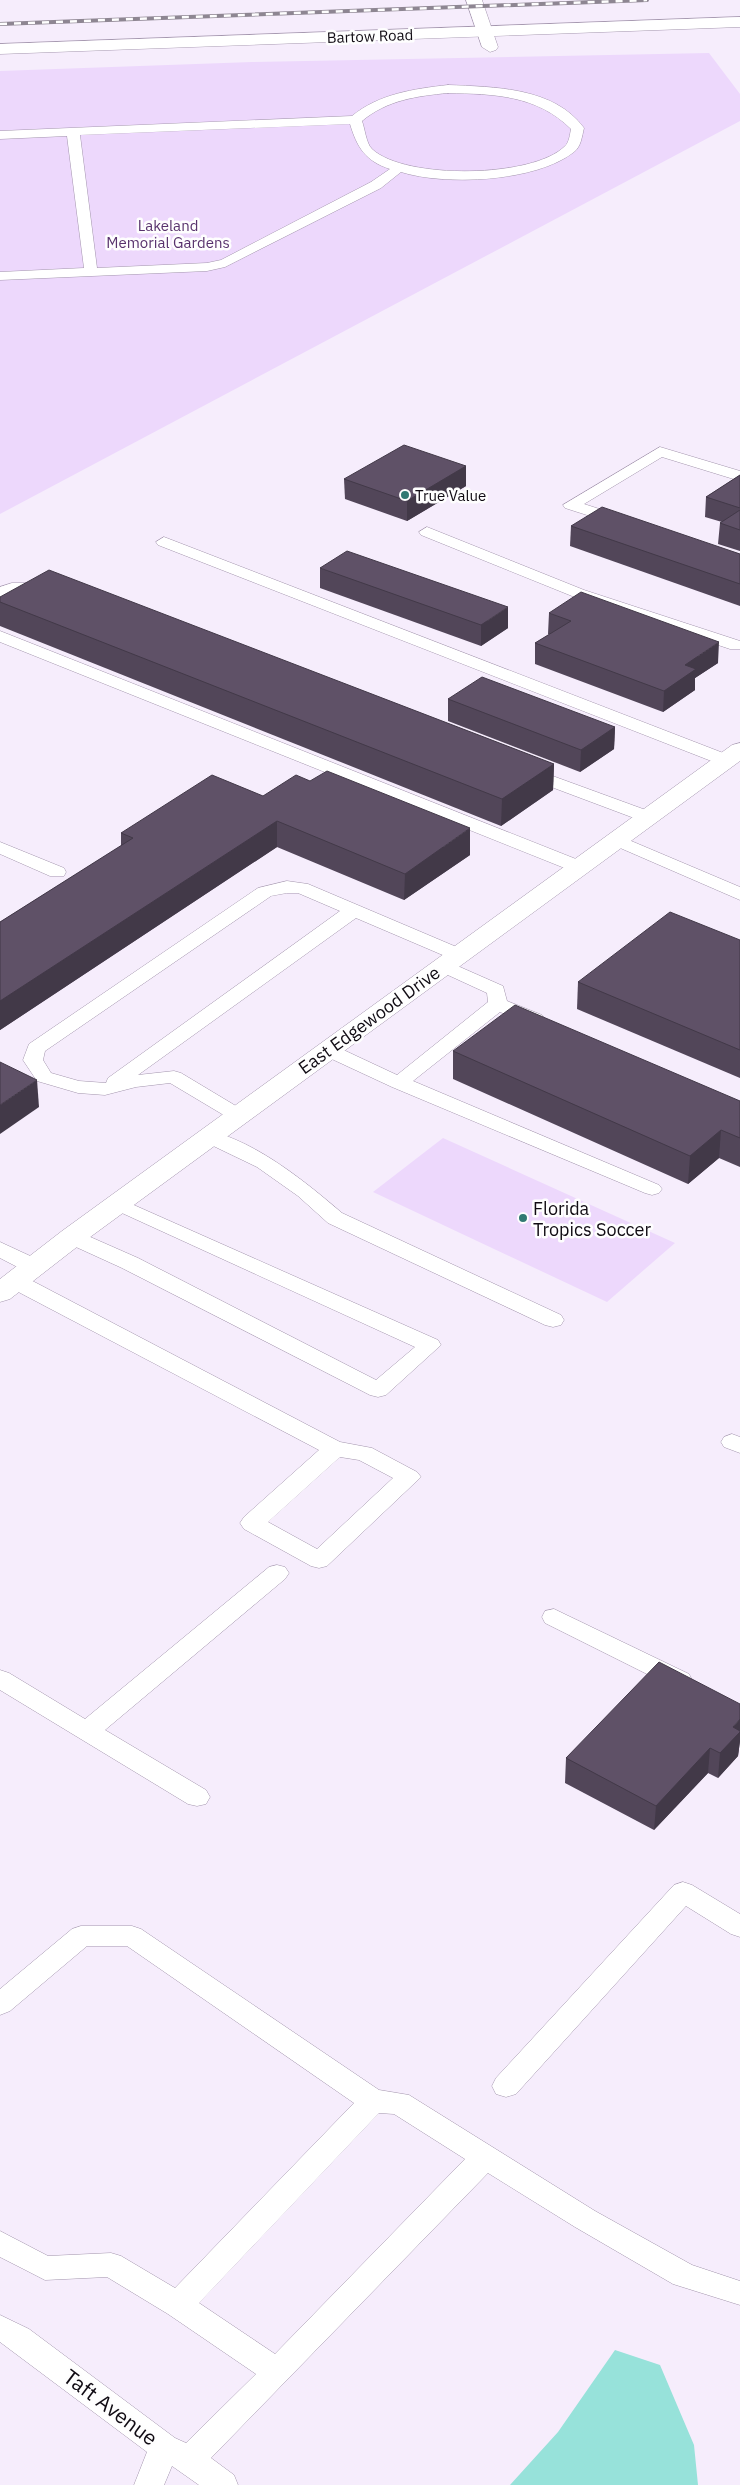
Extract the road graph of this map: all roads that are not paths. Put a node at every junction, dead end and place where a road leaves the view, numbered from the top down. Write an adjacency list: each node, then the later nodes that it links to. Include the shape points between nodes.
1 (475, 3): 3 (main road)
2 (740, 22): 3 (main road, Bartow Road)
3 (484, 32): 10 (main road); 11 (main road, Bartow Road)
4 (740, 38): 5 (main road)
5 (710, 39)
6 (660, 40): 7 (main road)
7 (590, 43)
8 (510, 46): 10 (main road)
9 (472, 47): 10 (main road)
10 (490, 47)
11 (0, 49)
12 (389, 50): 13 (main road, Bartow Road)
13 (0, 62)
14 (355, 120): 15 (lane); 17 (lane, via 367,152); 17 (lane, via 386,101 414,92 485,90 512,93 548,103 578,128 572,148 554,160 516,171 434,176)
15 (73, 133): 16 (lane); 18 (lane)
16 (0, 135)
17 (399, 168): 18 (lane, via 376,185 225,263 207,267)
18 (91, 271): 19 (lane)
19 (0, 276)
20 (740, 476): 21 (lane, via 660,452 572,505)
21 (637, 527)
22 (427, 532): 27 (lane, via 578,593)
23 (164, 542): 28 (lane)
24 (62, 591): 25 (lane, via 38,587)
25 (0, 592)
26 (0, 636): 33 (lane)
27 (739, 645)
28 (733, 755): 30 (main road, East Edgewood Drive)
29 (513, 766): 30 (lane)
30 (648, 817): 31 (main road, East Edgewood Drive)
31 (617, 840): 33 (main road, East Edgewood Drive); 35 (lane)
32 (0, 847): 34 (lane)
33 (579, 867): 37 (main road, East Edgewood Drive)
34 (57, 872)
35 (740, 894)
36 (353, 912): 37 (lane); 42 (lane); 42 (lane, via 301,888 287,887 265,892 36,1048 33,1060 44,1077 78,1087)
37 (451, 961): 38 (lane, via 496,990); 40 (main road, East Edgewood Drive)
38 (498, 1004): 39 (lane); 41 (lane)
39 (553, 1026)
40 (328, 1050): 41 (lane); 43 (main road, East Edgewood Drive)
41 (399, 1083): 45 (lane)
42 (105, 1089): 43 (lane, via 136,1081 174,1077)
43 (239, 1116): 44 (main road, East Edgewood Drive)
44 (210, 1136): 46 (main road, East Edgewood Drive); 50 (lane, via 264,1163 335,1218)
45 (652, 1189)
46 (118, 1204): 47 (main road, East Edgewood Drive); 47 (lane, via 430,1345 378,1390 130,1263)
47 (72, 1237): 49 (main road, East Edgewood Drive)
48 (0, 1249): 49 (lane)
49 (16, 1280): 51 (lane)
50 (553, 1320)
51 (336, 1449): 51 (lane, via 252,1523 319,1560 409,1476 364,1453)
52 (277, 1573): 56 (lane)
53 (554, 1617): 55 (lane)
54 (0, 1679): 56 (lane)
55 (696, 1689)
56 (87, 1731): 57 (lane)
57 (197, 1797)
58 (740, 1926): 60 (lane, via 683,1892)
59 (0, 2004): 61 (lane, via 81,1936 132,1936)
60 (506, 2086)
61 (373, 2101): 62 (lane, via 399,2102); 65 (lane)
62 (485, 2156): 64 (lane, via 683,2275); 67 (lane)
63 (0, 2243): 65 (lane, via 46,2268 111,2265)
64 (740, 2293)
65 (178, 2306): 67 (lane)
66 (0, 2328): 68 (lane, Taft Avenue)
67 (277, 2372): 68 (lane)
68 (176, 2454): 69 (lane); 70 (lane, Taft Avenue)
69 (149, 2485)
70 (223, 2485)

